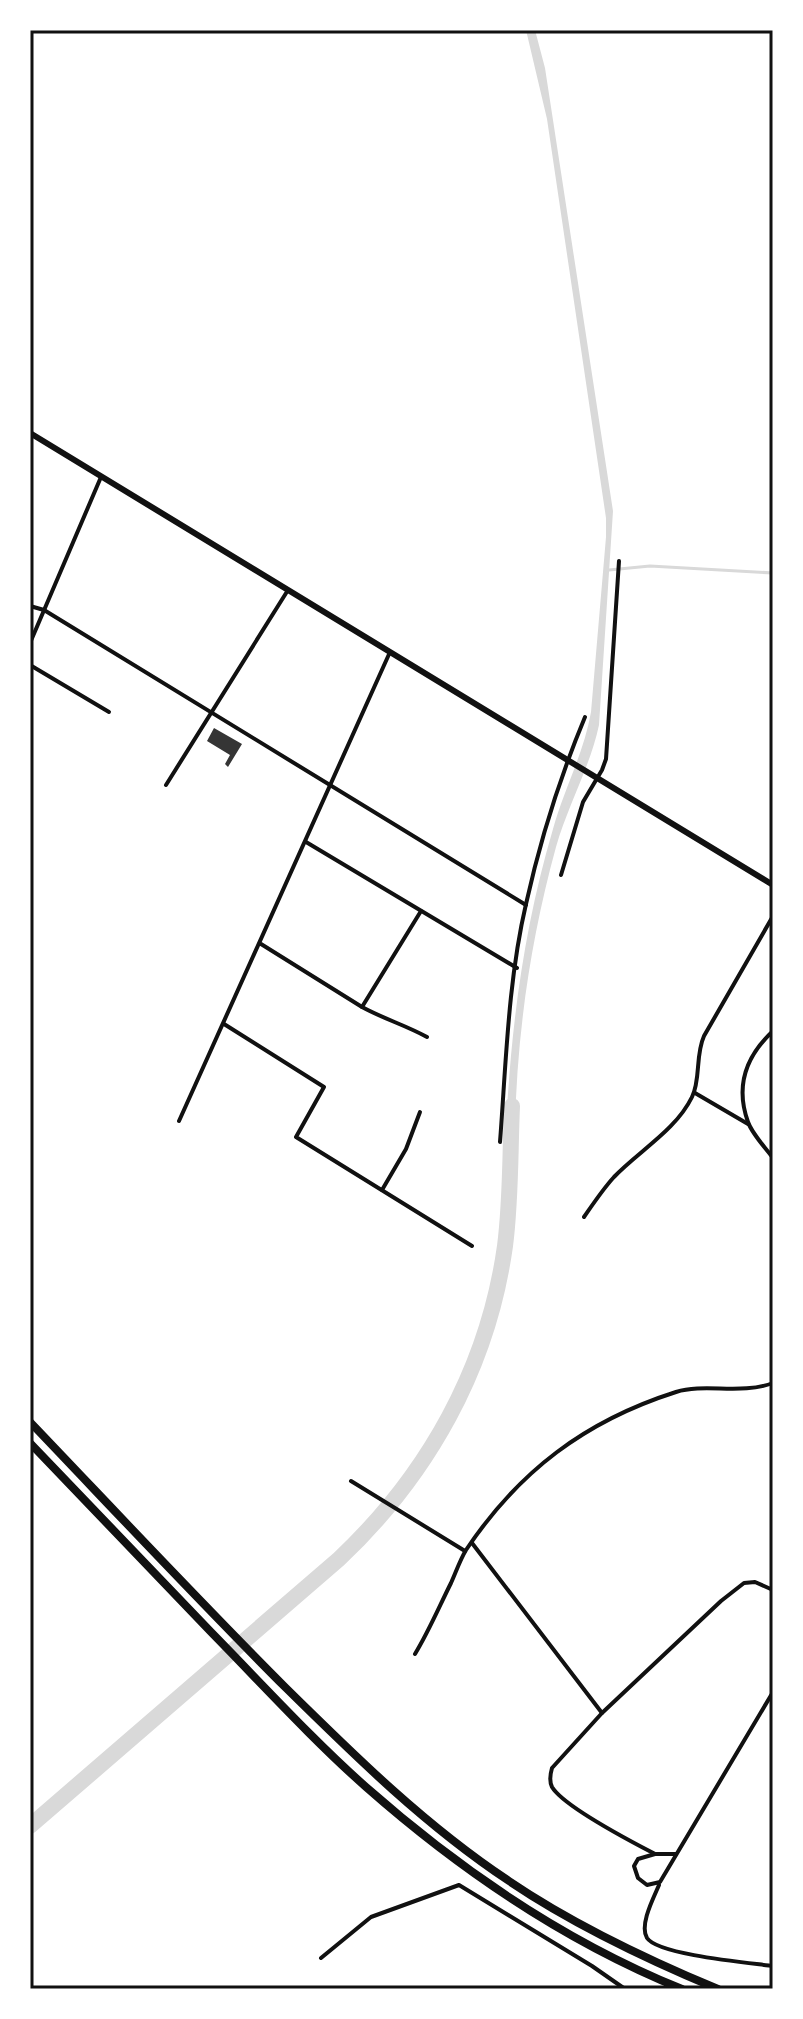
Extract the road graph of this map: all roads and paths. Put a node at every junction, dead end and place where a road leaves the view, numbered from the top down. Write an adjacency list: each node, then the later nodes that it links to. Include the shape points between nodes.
1 (30, 433): 2 (street)
2 (101, 477): 4 (street); 6 (street)
3 (619, 561): 14 (street, via 606,759)
4 (288, 590): 8 (street); 11 (street)
5 (30, 606): 6 (street)
6 (44, 610): 7 (street); 11 (street)
7 (30, 643)
8 (390, 652): 13 (street); 16 (street)
9 (30, 665): 10 (street)
10 (109, 712)
11 (210, 713): 15 (street); 16 (street)
12 (585, 717): 13 (street)
13 (567, 760): 14 (street); 20 (street)
14 (595, 777): 18 (street); 19 (street)
15 (166, 785)
16 (331, 786): 17 (street); 20 (street)
17 (306, 842): 21 (street); 23 (street)
18 (561, 875)
19 (773, 885)
20 (526, 905): 24 (street)
21 (421, 911): 24 (street); 25 (street)
22 (773, 916): 29 (street, via 704,1036)
23 (261, 944): 25 (street); 26 (street)
24 (517, 968): 33 (street)
25 (362, 1007): 28 (street)
26 (224, 1024): 31 (street); 35 (street, via 324,1087 296,1137)
27 (773, 1031): 32 (street, via 744,1074)
28 (427, 1037)
29 (694, 1092): 32 (street); 36 (street)
30 (420, 1112): 35 (street)
31 (179, 1121)
32 (748, 1124): 34 (street)
33 (500, 1142)
34 (773, 1158)
35 (382, 1190): 37 (street)
36 (584, 1217)
37 (472, 1246)
38 (773, 1383): 42 (street, via 735,1390 682,1390 594,1427 523,1479)
39 (30, 1422): 55 (highway, via 374,1776 509,1881 626,1948)
40 (30, 1443): 54 (highway, via 365,1785 503,1893 577,1938)
41 (351, 1481): 43 (street)
42 (472, 1543): 43 (street); 47 (street)
43 (465, 1551): 45 (street)
44 (773, 1590): 47 (street, via 744,1583)
45 (415, 1654)
46 (773, 1692): 49 (street)
47 (602, 1713): 48 (street, via 550,1777 555,1790 594,1820)
48 (655, 1854): 49 (street); 50 (street, via 638,1859 635,1872 644,1884)
49 (675, 1854): 50 (street)
50 (660, 1882): 52 (street, via 646,1924 651,1942 679,1953)
51 (321, 1958): 53 (street, via 371,1917 459,1885)
52 (773, 1966)
53 (625, 1989)
54 (682, 1989)
55 (718, 1989)

